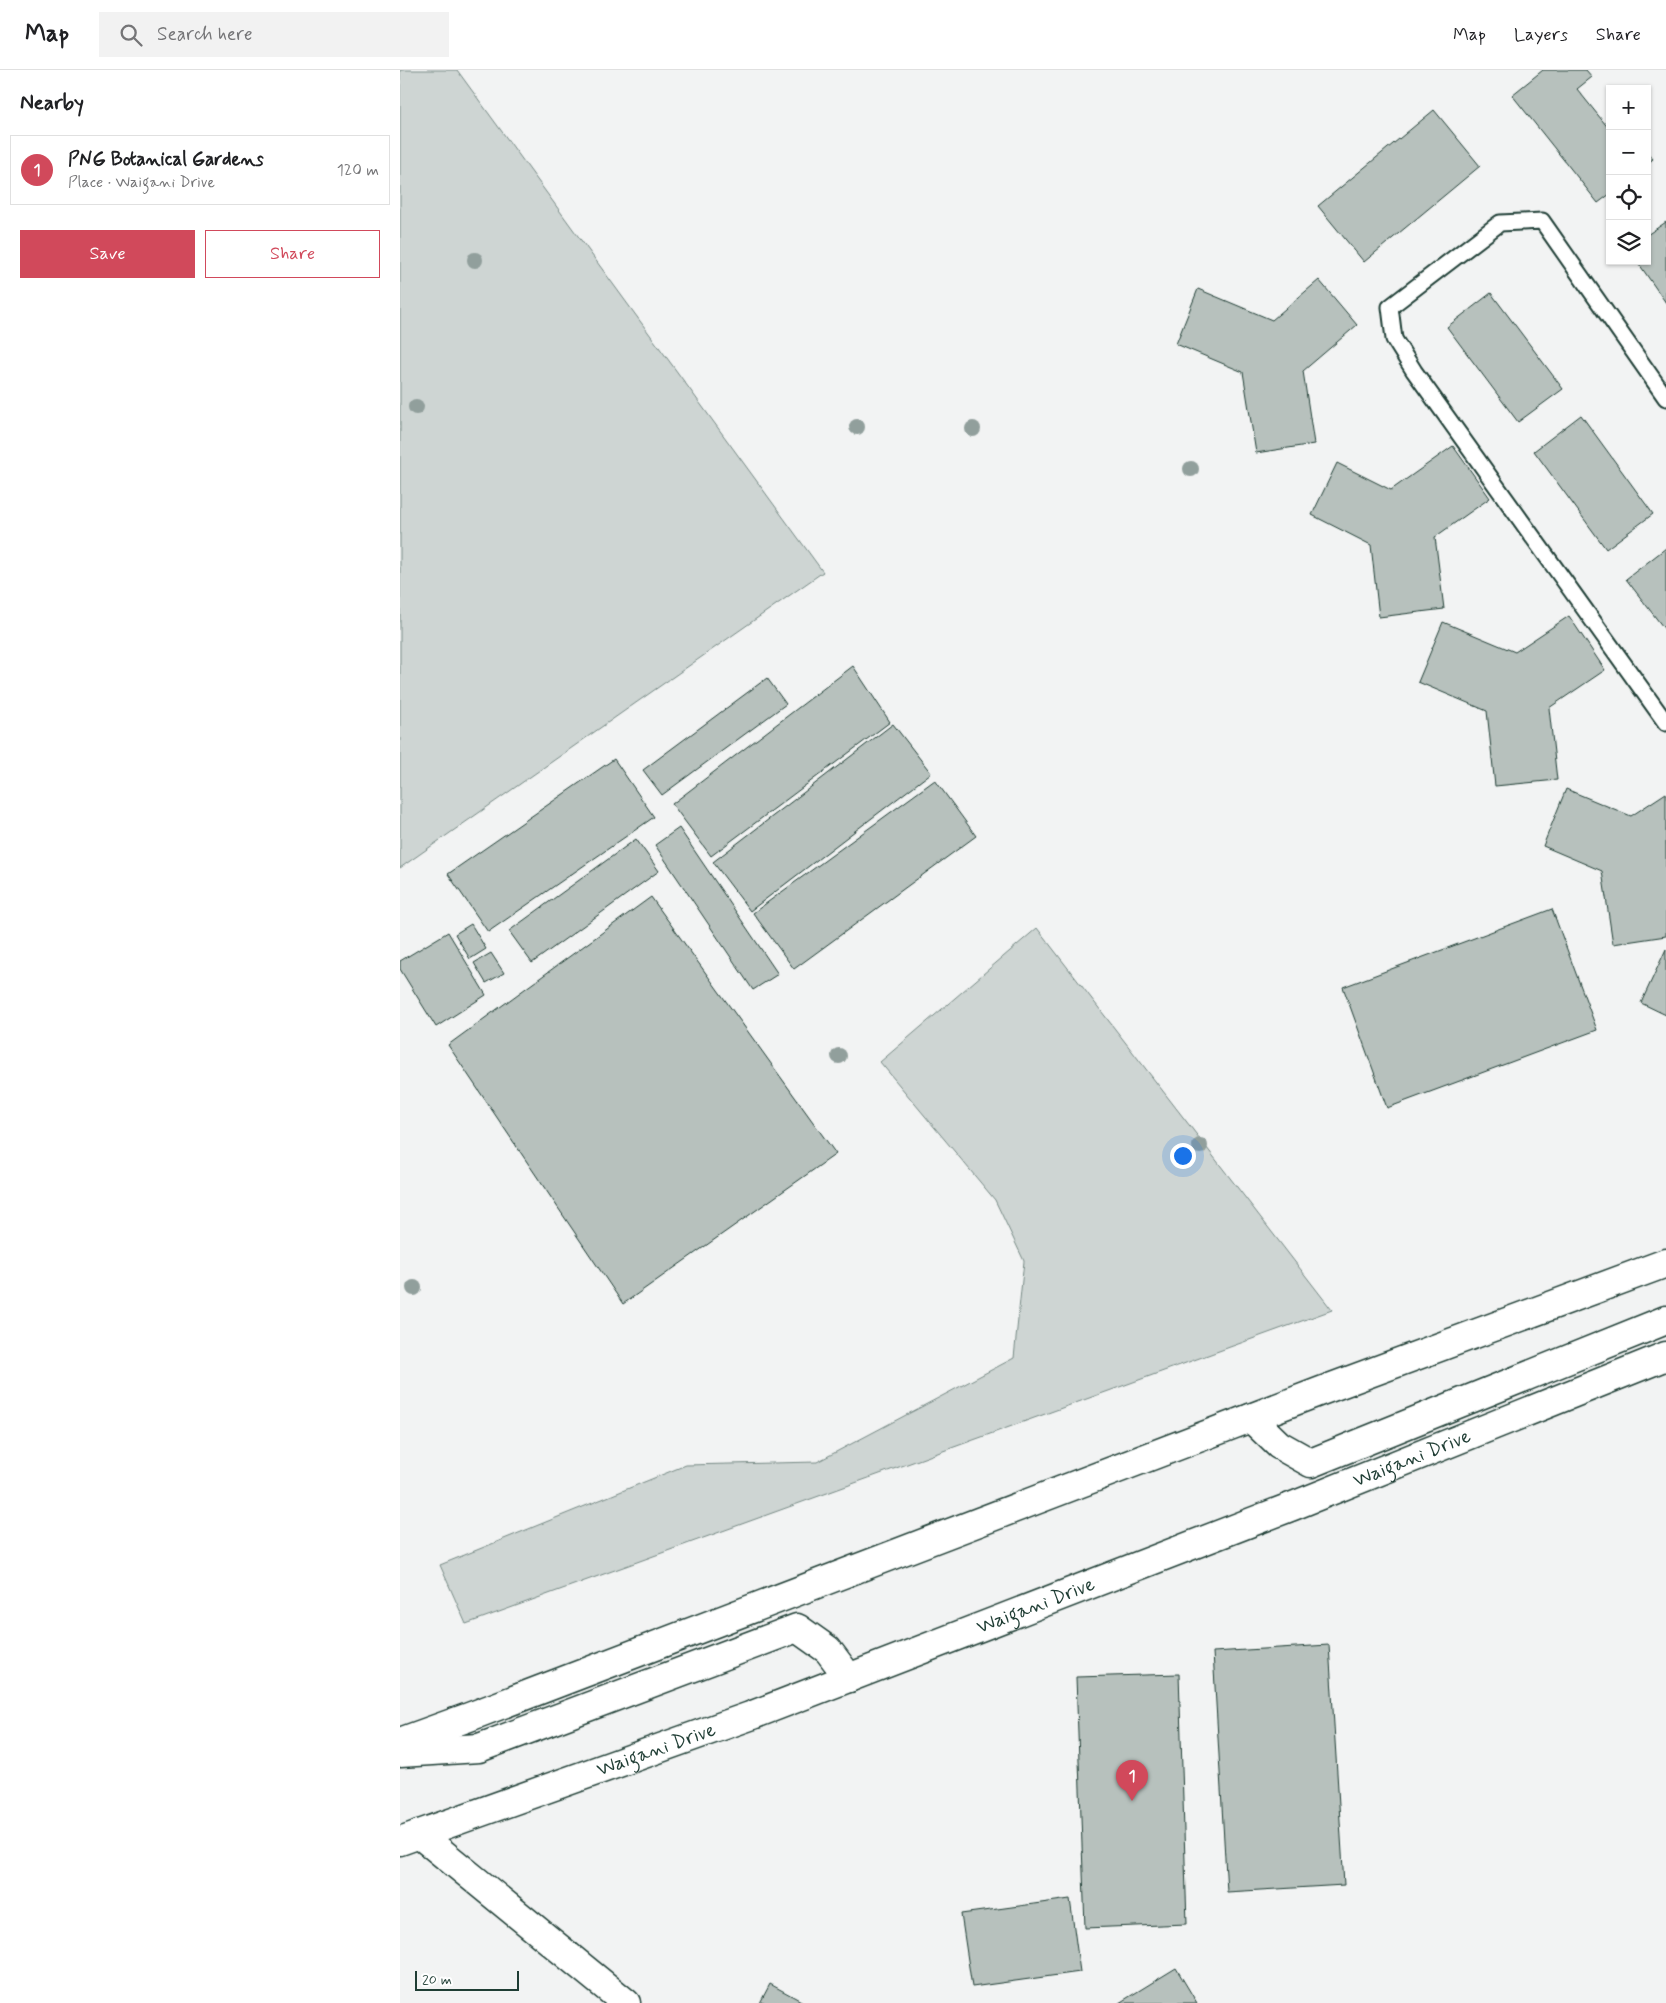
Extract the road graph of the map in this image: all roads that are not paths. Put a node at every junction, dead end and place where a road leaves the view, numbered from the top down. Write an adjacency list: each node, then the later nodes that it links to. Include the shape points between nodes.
1 (1666, 398): 2 (lane, via 1542,221 1500,223 1390,307 1394,339 1414,371)
2 (1666, 723)
3 (1666, 1263): 6 (main road)
4 (1666, 1320): 6 (main road, via 1311,1464 1279,1445)
5 (1666, 1356): 7 (main road, Waigani Drive, via 1293,1506)
6 (1251, 1418): 8 (main road)
7 (849, 1678): 9 (main road, via 828,1650 797,1628 479,1748); 10 (main road, Waigani Drive)
8 (400, 1742)
9 (400, 1753)
10 (410, 1837): 11 (main road)
11 (626, 2003)

